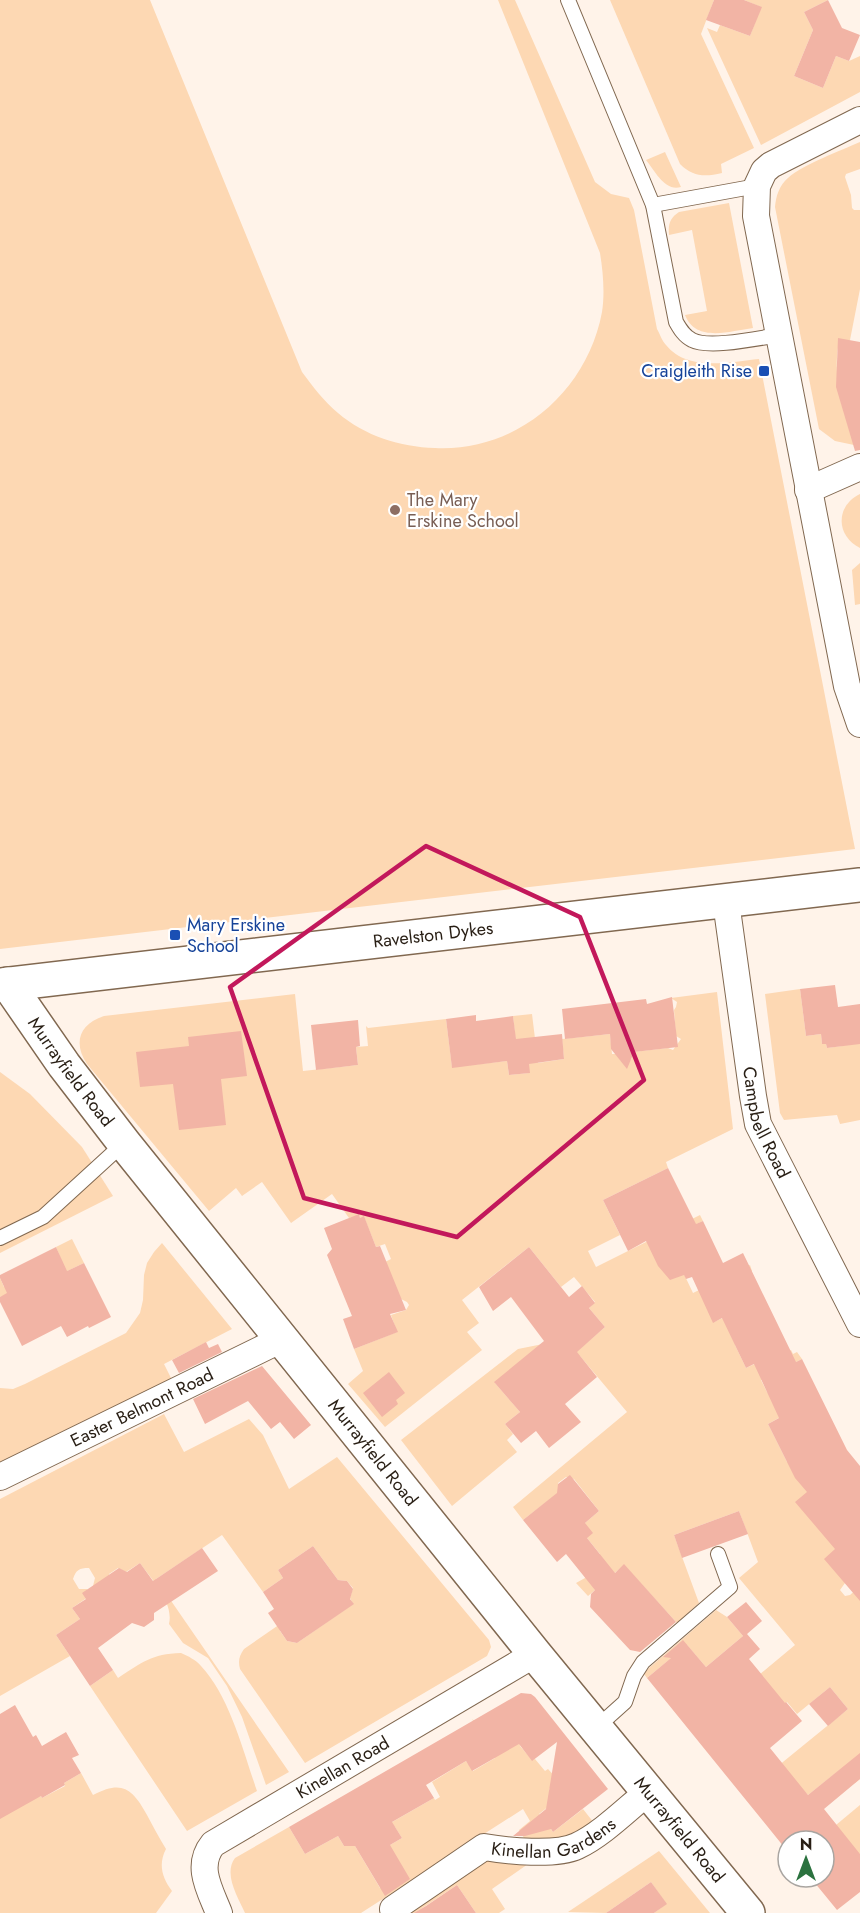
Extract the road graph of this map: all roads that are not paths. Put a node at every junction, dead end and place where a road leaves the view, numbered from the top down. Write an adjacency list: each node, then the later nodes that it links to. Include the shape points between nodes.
1 (568, 0): 4 (lane)
2 (860, 120): 3 (street, via 779,159 764,171)
3 (757, 186): 4 (lane); 5 (street, via 756,216)
4 (653, 205): 5 (lane, via 676,322 682,332 690,339 710,343)
5 (779, 335): 7 (street)
6 (860, 467): 7 (street)
7 (808, 490): 8 (street, via 847,686)
8 (860, 724)
9 (860, 885): 10 (street, Ravelston Dykes)
10 (726, 902): 11 (street, Ravelston Dykes); 14 (street, Campbell Road, via 758,1124)
11 (4, 985): 12 (street, Murrayfield Road)
12 (124, 1143): 13 (lane, via 43,1217); 15 (street, Murrayfield Road)
13 (0, 1238)
14 (860, 1324)
15 (282, 1339): 16 (street, Easter Belmont Road); 18 (street, Murrayfield Road)
16 (0, 1477)
17 (718, 1554): 19 (lane, via 730,1587 643,1662 625,1702)
18 (535, 1653): 19 (street, Murrayfield Road); 22 (street, Kinellan Road, via 213,1844 206,1855 204,1874)
19 (596, 1728): 20 (street, Murrayfield Road)
20 (648, 1792): 21 (street, Kinellan Gardens, via 576,1847 532,1852 484,1847); 23 (street, Murrayfield Road)
21 (393, 1909)
22 (219, 1913)
23 (748, 1913)

